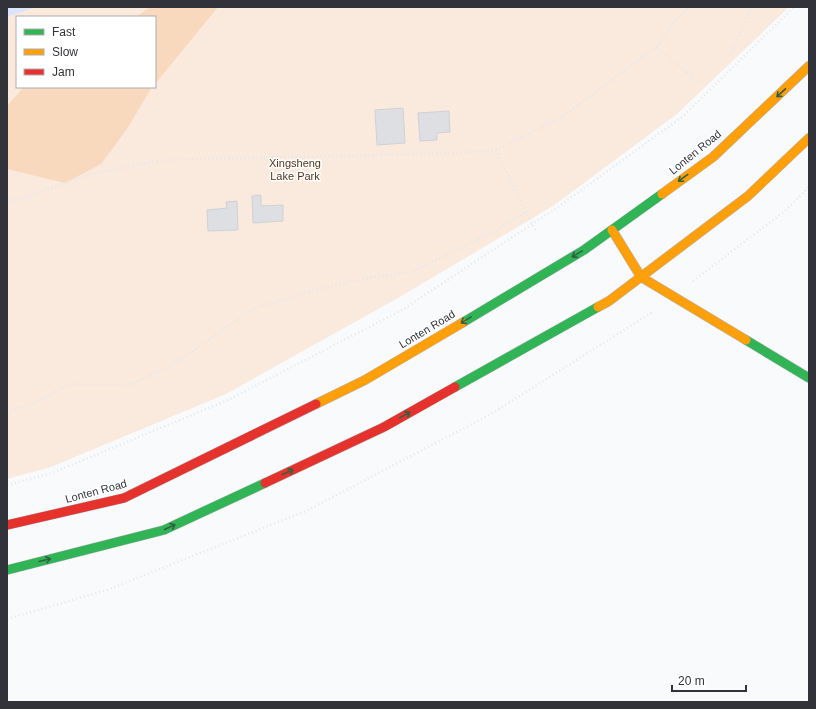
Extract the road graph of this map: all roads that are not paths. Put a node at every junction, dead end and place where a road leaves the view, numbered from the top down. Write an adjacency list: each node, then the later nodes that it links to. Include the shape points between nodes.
1 (809, 66): 3 (main road, Lonten Road, one-way to 3, via 713,156)
2 (809, 138): 4 (main road, via 748,196)
3 (612, 230): 4 (main road); 6 (main road, Lonten Road, one-way to 6, via 584,250 365,380 124,498)
4 (641, 276): 5 (main road); 7 (main road, one-way to 4, via 164,530 384,427 609,301)
5 (809, 378)
6 (7, 525)
7 (7, 570)

